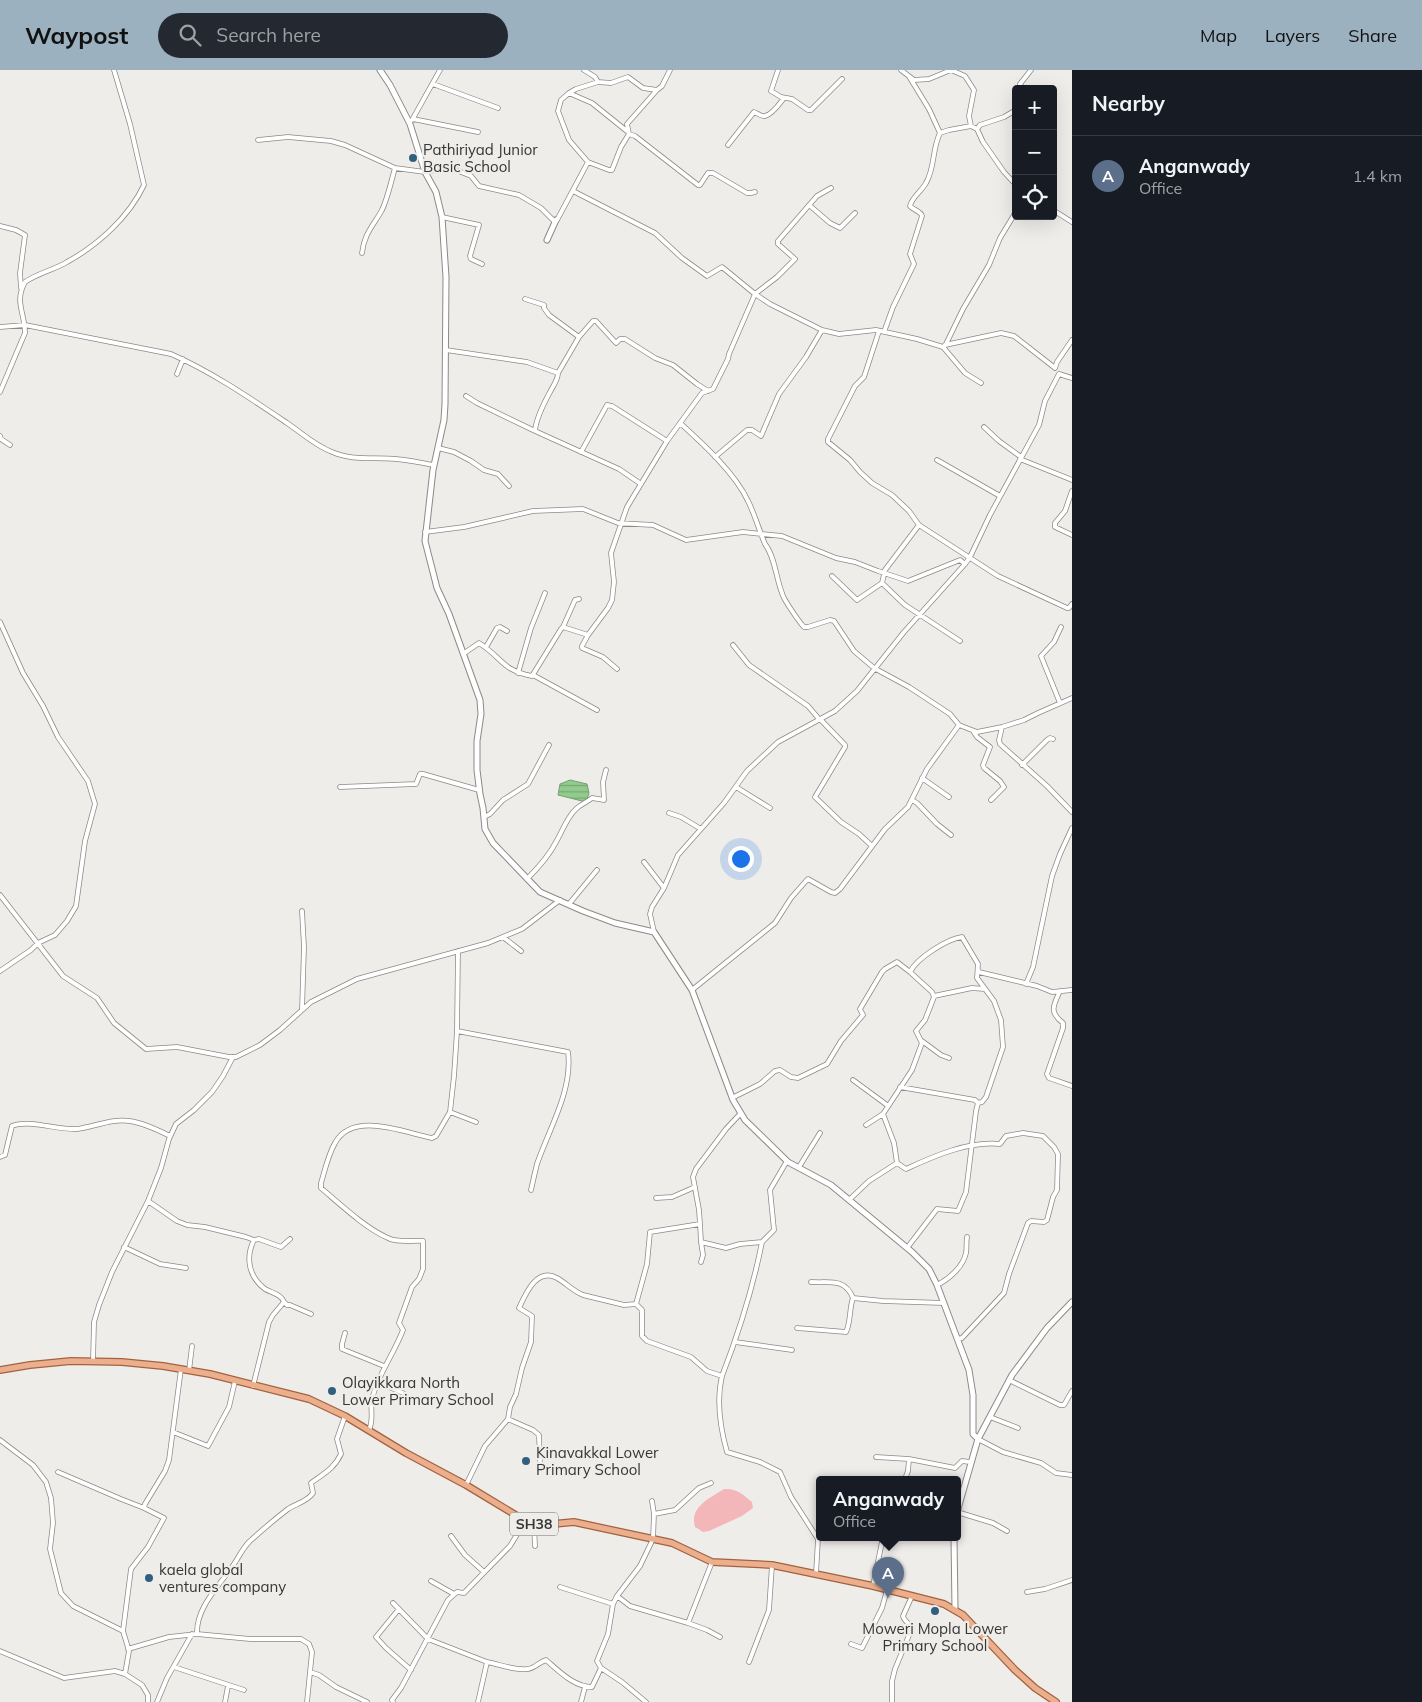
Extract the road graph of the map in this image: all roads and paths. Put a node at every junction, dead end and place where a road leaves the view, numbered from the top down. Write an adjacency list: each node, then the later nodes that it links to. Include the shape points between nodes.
1 (114, 70): 45 (street, via 144,185 136,201 96,243 67,262 28,280)
2 (380, 70): 19 (main road)
3 (440, 70): 12 (street)
4 (584, 70): 11 (street)
5 (670, 70): 14 (street)
6 (778, 70): 16 (street, via 771,91)
7 (901, 70): 9 (street)
8 (1031, 70): 13 (street)
9 (909, 76): 20 (street, via 914,80 929,78 951,70 965,76 974,90 969,116); 24 (street)
10 (842, 79): 16 (street, via 811,110 792,98)
11 (598, 82): 14 (street, via 611,83 628,77 643,88); 15 (street)
12 (433, 84): 17 (street); 19 (street)
13 (1021, 85)
14 (657, 90): 23 (street, via 627,124)
15 (569, 93): 23 (street, via 592,103); 27 (street, via 561,100 558,110 569,140)
16 (784, 98): 26 (street, via 766,116 754,112)
17 (498, 108)
18 (1012, 112): 21 (street)
19 (411, 122): 22 (street); 29 (main road)
20 (972, 126): 21 (street); 24 (street)
21 (977, 129): 30 (street)
22 (478, 132)
23 (628, 133): 27 (street, via 612,170); 33 (street, via 698,185 708,173 713,173 748,193)
24 (940, 133): 51 (street, via 929,177 910,206 922,216 910,254 914,264)
25 (258, 140): 28 (street, via 288,137 331,141)
26 (728, 145)
27 (588, 162): 32 (street)
28 (394, 168): 29 (street); 43 (street, via 389,191 363,241)
29 (425, 172): 37 (main road, via 436,192); 39 (street, via 444,168 467,173 479,186 519,195)
30 (1012, 181)
31 (831, 188): 34 (street, via 817,196)
32 (573, 191): 39 (street); 46 (street, via 655,233 707,276 722,267)
33 (755, 192)
34 (809, 206): 35 (street, via 840,228); 46 (street, via 778,241 780,248 795,259 792,264)
35 (855, 213)
36 (1057, 213): 40 (street)
37 (442, 217): 44 (street, via 479,225 470,256); 55 (main road)
38 (1012, 218): 54 (street)
39 (556, 220): 42 (main road)
40 (1072, 222)
41 (0, 226): 45 (street, via 25,234 20,274)
42 (547, 240)
43 (362, 253)
44 (482, 264)
45 (22, 288): 48 (street, via 20,311)
46 (755, 294): 50 (street); 63 (street, via 728,360 713,389)
47 (525, 299): 52 (street, via 544,305 549,315)
48 (25, 325): 49 (street); 56 (street); 64 (street, via 25,333)
49 (0, 327)
50 (822, 330): 51 (street, via 839,334); 74 (street, via 779,394 761,436 747,430)
51 (882, 331): 54 (street); 84 (street, via 864,377 855,386 828,442 872,482 892,495)
52 (578, 336): 58 (street); 63 (street, via 592,321 596,321 616,343 625,339 673,365)
53 (1072, 340): 57 (street)
54 (944, 346): 57 (street, via 1001,333 1014,336); 62 (street, via 965,373)
55 (446, 350): 58 (street, via 527,362); 72 (main road, via 444,412)
56 (183, 359): 59 (street); 77 (street, via 330,451 343,456 396,459)
57 (1055, 368): 60 (street)
58 (558, 373): 68 (street)
59 (177, 374)
60 (1058, 374): 61 (street); 75 (street, via 1045,400 1039,425)
61 (1072, 378)
62 (981, 383)
63 (708, 391): 66 (street, via 702,393)
64 (0, 392)
65 (466, 396): 68 (street)
66 (680, 423): 70 (street); 74 (street)
67 (984, 427): 75 (street)
68 (535, 431): 73 (street)
69 (0, 436): 71 (street)
70 (667, 440): 73 (street, via 607,405); 79 (street)
71 (10, 446)
72 (438, 448): 77 (main road); 80 (street, via 454,452 484,470 498,474)
73 (581, 452): 79 (street, via 619,469)
74 (715, 457): 86 (street, via 741,489)
75 (1020, 458): 78 (street); 82 (street)
76 (937, 460): 82 (street)
77 (434, 466): 85 (main road)
78 (1072, 480)
79 (640, 484): 83 (street, via 627,506)
80 (509, 486)
81 (1072, 491): 87 (street, via 1065,511 1055,523 1057,529)
82 (1000, 496): 88 (street)
83 (622, 523): 85 (street, via 583,509 533,511); 86 (street, via 653,525 686,540 743,532); 101 (street, via 611,553 612,600)
84 (919, 526): 88 (street); 90 (street)
85 (426, 532): 105 (main road, via 425,542 437,588)
86 (760, 534): 90 (street, via 782,536); 106 (street, via 772,556 782,596 801,624 808,627 834,621 854,651)
87 (1072, 535)
88 (970, 557): 89 (street); 95 (street, via 1034,594 1067,608)
89 (965, 564): 90 (street, via 960,560 908,581); 96 (street)
90 (884, 573): 92 (street)
91 (832, 576): 92 (street, via 856,600)
92 (882, 583): 96 (street, via 905,606)
93 (545, 593): 108 (street)
94 (579, 599): 98 (street, via 575,600)
95 (1072, 604)
96 (920, 614): 102 (street); 106 (street)
97 (0, 622): 146 (street, via 23,674 58,737 88,781 95,804 85,841 76,906 55,935)
98 (563, 627): 101 (street); 109 (street)
99 (1061, 627): 111 (street, via 1054,642 1041,656)
100 (507, 631): 104 (street, via 497,628)
101 (588, 635): 107 (street, via 582,648 603,657)
102 (960, 641)
103 (733, 645): 113 (street, via 749,665 808,706)
104 (486, 648): 105 (street, via 479,643); 108 (street)
105 (464, 654): 124 (main road, via 480,700 477,741)
106 (874, 668): 113 (street, via 857,691 835,711); 114 (street, via 950,714)
107 (617, 669)
108 (518, 673): 109 (street)
109 (533, 674): 112 (street)
110 (1072, 698): 111 (street)
111 (1060, 704): 115 (street)
112 (597, 710)
113 (819, 719): 123 (street, via 778,742 747,771); 135 (street, via 844,745 842,754 815,797)
114 (960, 726): 116 (street); 121 (street)
115 (1002, 727): 116 (street); 119 (street, via 1000,744)
116 (972, 730): 127 (street, via 990,747 982,765 1004,787)
117 (1054, 740): 119 (street, via 1047,740)
118 (549, 745): 131 (street, via 528,784)
119 (1022, 765): 129 (street)
120 (606, 770): 138 (street, via 604,800 592,798 578,807 555,845)
121 (922, 778): 125 (street); 126 (street)
122 (340, 787): 124 (street, via 416,784 423,774)
123 (736, 787): 128 (street); 133 (street)
124 (479, 790): 131 (main road)
125 (949, 797)
126 (912, 800): 134 (street); 135 (street)
127 (991, 800)
128 (770, 808)
129 (1072, 812)
130 (669, 813): 133 (street)
131 (484, 816): 138 (main road, via 485,830 493,843)
132 (1072, 828): 152 (street, via 1052,876 1033,967)
133 (701, 829): 139 (street, via 678,856)
134 (952, 835)
135 (872, 846): 154 (street, via 836,893 808,879 775,923)
136 (644, 862): 139 (street)
137 (597, 870): 142 (street)
138 (527, 879): 141 (main road, via 540,892)
139 (664, 888): 144 (street, via 650,914)
140 (0, 895): 146 (street)
141 (560, 900): 142 (main road); 145 (street, via 522,930)
142 (568, 904): 144 (main road, via 615,923)
143 (302, 911): 158 (street)
144 (654, 932): 154 (main road)
145 (503, 937): 147 (street); 148 (street)
146 (38, 943): 150 (street); 161 (street, via 63,976 97,998 114,1023 146,1049 178,1047)
147 (458, 951): 158 (street, via 357,979 311,1002); 159 (street)
148 (521, 951)
149 (978, 970): 151 (street, via 978,964 961,937 923,957); 152 (street); 153 (street, via 977,978)
150 (0, 971)
151 (910, 972): 157 (street); 166 (street, via 897,962 885,969 860,1009 863,1015 827,1064 798,1078 775,1071 760,1084)
152 (1026, 984): 156 (street, via 1052,992)
153 (985, 989): 157 (street, via 972,988); 167 (street, via 1001,1020 1003,1047 986,1097)
154 (692, 990): 166 (main road)
155 (1072, 990): 156 (street)
156 (1060, 991): 164 (street, via 1053,1012 1064,1028 1047,1074 1049,1078)
157 (934, 996): 160 (street, via 925,1020 916,1031)
158 (302, 1010): 161 (street, via 260,1045)
159 (457, 1031): 169 (street); 182 (street, via 568,1052 562,1098 537,1164)
160 (922, 1041): 162 (street); 165 (street, via 912,1070)
161 (233, 1057): 175 (street, via 212,1092 176,1124)
162 (949, 1058)
163 (853, 1080): 168 (street)
164 (1072, 1086)
165 (900, 1087): 167 (street, via 972,1099); 168 (street)
166 (732, 1098): 170 (main road)
167 (978, 1103): 176 (street)
168 (887, 1105): 171 (street)
169 (450, 1112): 172 (street); 211 (street, via 432,1138 381,1126 360,1126 343,1133 335,1141 321,1183 321,1188 336,1201 389,1239 423,1241 422,1274 412,1287 399,1322 403,1330)
170 (740, 1114): 178 (main road); 181 (street, via 696,1169)
171 (883, 1114): 173 (street); 179 (street)
172 (476, 1122)
173 (866, 1125)
174 (820, 1133): 180 (street)
175 (170, 1136): 177 (street, via 130,1121 77,1129 26,1123 12,1126 5,1155); 185 (street)
176 (973, 1146): 179 (street, via 906,1169); 193 (street, via 966,1192 960,1208 958,1211 938,1209); 206 (street, via 1000,1144 1009,1134 1043,1136 1058,1154 1057,1190 1047,1220 1028,1223 1004,1293)
177 (0, 1157)
178 (787, 1160): 180 (main road); 191 (street, via 770,1190 774,1230)
179 (898, 1163): 184 (street, via 869,1181)
180 (799, 1167): 184 (main road)
181 (695, 1187): 183 (street, via 672,1197); 186 (street)
182 (531, 1190)
183 (656, 1198)
184 (849, 1200): 193 (main road)
185 (148, 1201): 189 (street, via 187,1225); 192 (street)
186 (700, 1224): 190 (street); 202 (street, via 650,1232 647,1264)
187 (967, 1237): 197 (street, via 962,1261 955,1272)
188 (290, 1239): 189 (street, via 281,1247)
189 (254, 1240): 199 (street, via 250,1248 249,1268 258,1283)
190 (701, 1242): 191 (street, via 726,1248); 194 (street)
191 (762, 1242): 207 (street)
192 (124, 1247): 195 (street, via 160,1264); 210 (street, via 94,1322)
193 (907, 1248): 197 (main road, via 925,1265)
194 (701, 1262)
195 (186, 1268)
196 (811, 1282): 198 (street, via 842,1284 850,1289)
197 (937, 1285): 201 (main road)
198 (853, 1298): 201 (street); 204 (street, via 846,1332)
199 (284, 1302): 203 (street); 219 (street, via 269,1322)
200 (1072, 1302): 216 (main road, via 1047,1328)
201 (944, 1303): 206 (main road)
202 (636, 1304): 215 (street, via 642,1310 642,1336 647,1341 691,1358 707,1371); 224 (street, via 624,1305 583,1296 550,1274 538,1279 527,1291 520,1308 532,1316 531,1342)
203 (311, 1314)
204 (797, 1328)
205 (345, 1333): 211 (street, via 342,1349)
206 (958, 1339): 228 (main road, via 969,1370 973,1434)
207 (735, 1342): 209 (street); 215 (street)
208 (192, 1346): 214 (street)
209 (792, 1350)
210 (92, 1361): 212 (main road, SH38); 213 (main road, SH38)
211 (384, 1366): 218 (street)
212 (181, 1369): 214 (main road, SH38); 227 (street)
213 (0, 1370)
214 (189, 1371): 217 (main road, SH38)
215 (722, 1376): 248 (street, via 718,1398 727,1452 780,1472)
216 (1009, 1380): 220 (street, via 1060,1405 1064,1405); 223 (main road)
217 (235, 1381): 219 (main road, SH38); 227 (street, via 229,1407 208,1446)
218 (378, 1382): 221 (street); 226 (street, via 372,1400)
219 (253, 1386): 222 (main road, SH38, via 309,1399)
220 (1072, 1390)
221 (403, 1393)
222 (345, 1416): 226 (main road, SH38); 273 (street, via 337,1439 341,1454 337,1461 328,1472 311,1483 311,1497 288,1509 248,1543 206,1602)
223 (990, 1417): 225 (street); 228 (main road)
224 (508, 1419): 233 (street, via 538,1434); 238 (street, via 485,1446)
225 (1018, 1428)
226 (369, 1430): 238 (main road, SH38)
227 (173, 1432): 241 (street, via 165,1471)
228 (978, 1439): 232 (main road); 235 (street, via 1003,1452 1041,1463 1056,1473)
229 (0, 1440): 272 (street, via 33,1465 46,1482 53,1523 50,1548 61,1593 72,1606)
230 (876, 1457): 231 (street)
231 (909, 1459): 232 (street, via 958,1468 962,1461); 236 (street)
232 (970, 1462): 239 (main road)
233 (540, 1463)
234 (58, 1472): 241 (street)
235 (1072, 1475)
236 (906, 1476)
237 (711, 1483): 243 (street, via 699,1488 675,1510)
238 (466, 1485): 244 (main road, SH38)
239 (961, 1497)
240 (652, 1501): 243 (street)
241 (144, 1508): 272 (street, via 164,1518 131,1569)
242 (961, 1513): 246 (street)
243 (654, 1514): 249 (street)
244 (526, 1520): 245 (main road, SH38); 256 (street, via 510,1546)
245 (534, 1524): 249 (main road, SH38, via 574,1522); 253 (street)
246 (1007, 1531)
247 (451, 1536): 256 (street)
248 (816, 1536)
249 (653, 1539): 254 (main road, SH38, via 672,1543); 265 (street, via 640,1566)
250 (818, 1541): 257 (street)
251 (882, 1541): 260 (street)
252 (954, 1541): 270 (main road)
253 (535, 1546)
254 (712, 1562): 255 (main road, SH38); 271 (street)
255 (772, 1565): 257 (main road, SH38); 280 (street, via 770,1610)
256 (484, 1572): 264 (street, via 464,1593)
257 (816, 1574): 260 (main road, SH38)
258 (1072, 1580): 263 (street)
259 (431, 1581): 264 (street)
260 (872, 1586): 262 (main road, SH38)
261 (560, 1587): 268 (street)
262 (887, 1590): 266 (main road, SH38); 276 (street, via 882,1608 862,1648)
263 (1027, 1592)
264 (454, 1594): 275 (street)
265 (617, 1596): 268 (street); 271 (street, via 630,1606)
266 (912, 1596): 270 (main road, SH38); 298 (street, via 903,1619 912,1628 895,1669)
267 (393, 1603): 269 (street)
268 (613, 1604): 282 (street, via 608,1634 597,1661)
269 (399, 1609): 275 (street); 283 (street, via 376,1637)
270 (955, 1609): 299 (main road, SH38, via 1014,1670)
271 (688, 1622): 274 (street)
272 (123, 1631): 277 (street)
273 (195, 1634): 277 (street, via 169,1637); 281 (street); 284 (street, via 301,1640 312,1652)
274 (720, 1637)
275 (428, 1639): 279 (street); 283 (street)
276 (851, 1644)
277 (128, 1649): 285 (street)
278 (0, 1651): 285 (street, via 64,1678 115,1671)
279 (487, 1662): 287 (street, via 526,1670 546,1660); 295 (street)
280 (749, 1662)
281 (174, 1667): 286 (street); 290 (street, via 161,1688)
282 (601, 1668): 287 (street, via 592,1687); 297 (street)
283 (410, 1670): 294 (street)
284 (310, 1672): 292 (street); 293 (street)
285 (125, 1674): 289 (street, via 142,1685)
286 (228, 1686): 288 (street); 291 (street)
287 (585, 1687): 296 (street)
288 (244, 1690)
289 (150, 1701)
290 (157, 1702)
291 (225, 1702)
292 (307, 1702)
293 (367, 1702)
294 (392, 1702)
295 (478, 1702)
296 (581, 1702)
297 (646, 1702)
298 (892, 1702)
299 (1056, 1702)

